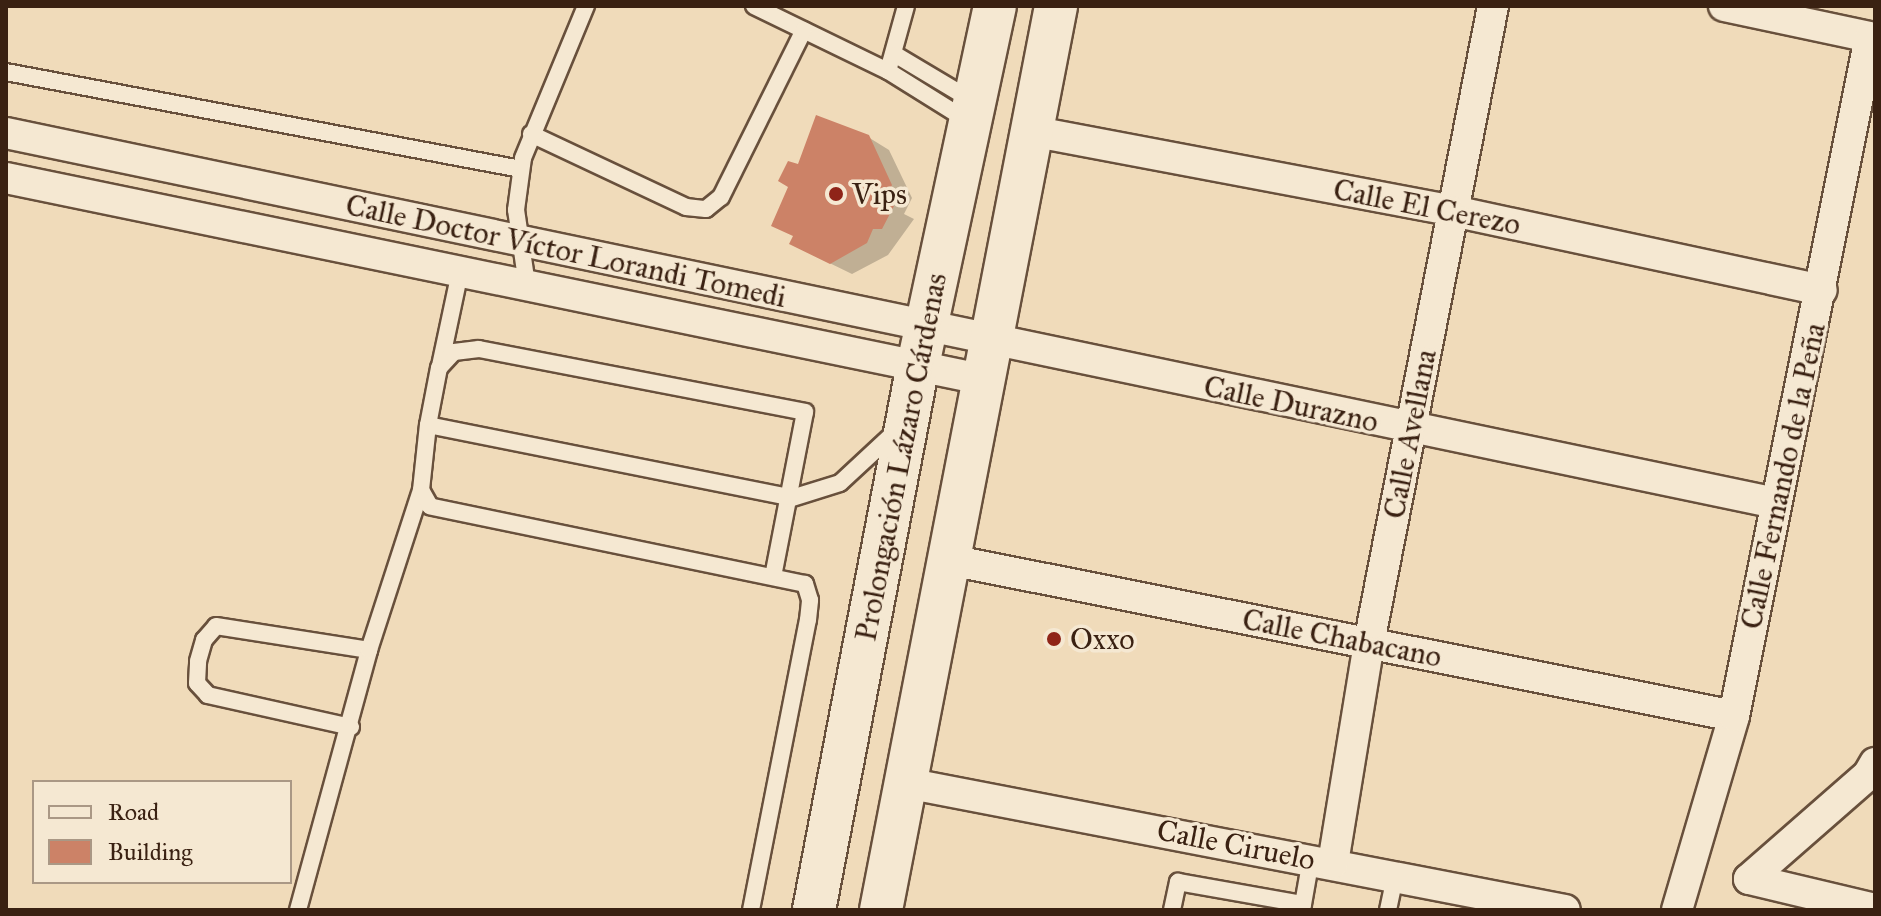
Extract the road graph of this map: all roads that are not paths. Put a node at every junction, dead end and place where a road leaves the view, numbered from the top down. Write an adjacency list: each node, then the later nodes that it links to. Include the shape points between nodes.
1 (586, 6): 16 (lane)
2 (754, 6): 8 (lane)
3 (906, 6): 10 (lane)
4 (995, 6): 13 (main road, Prolongación Lázaro Cárdenas)
5 (1056, 6): 14 (main road)
6 (1493, 6): 21 (street, Calle Avellana)
7 (1724, 6): 9 (street)
8 (804, 30): 11 (lane); 16 (lane, via 721,197 706,209 686,207)
9 (1872, 37): 25 (street, Calle Fernando de la Peña)
10 (896, 55): 11 (lane); 13 (lane)
11 (888, 71): 13 (lane)
12 (6, 72): 18 (lane)
13 (971, 111): 26 (main road, Prolongación Lázaro Cárdenas)
14 (1031, 131): 21 (street, Calle El Cerezo); 27 (main road)
15 (6, 133): 17 (street, Calle Doctor Víctor Lorandi Tomedi)
16 (531, 134): 18 (lane)
17 (138, 164): 20 (street); 22 (street, Calle Doctor Víctor Lorandi Tomedi)
18 (521, 169): 22 (lane)
19 (6, 178): 20 (street, Calle Doctor Víctor Lorandi Tomedi)
20 (130, 204): 23 (street, Calle Doctor Víctor Lorandi Tomedi)
21 (1453, 211): 25 (street, Calle El Cerezo); 33 (street, Calle Avellana)
22 (518, 241): 24 (lane); 26 (street, Calle Doctor Víctor Lorandi Tomedi)
23 (460, 272): 24 (street, Calle Doctor Víctor Lorandi Tomedi); 29 (lane)
24 (527, 285): 28 (street, Calle Doctor Víctor Lorandi Tomedi)
25 (1822, 290): 36 (street, Calle Fernando de la Peña)
26 (926, 324): 27 (street, Calle Doctor Víctor Lorandi Tomedi); 28 (main road, Prolongación Lázaro Cárdenas)
27 (995, 339): 30 (main road); 33 (street, Calle Durazno)
28 (918, 365): 30 (street, Calle Doctor Víctor Lorandi Tomedi); 31 (main road, Prolongación Lázaro Cárdenas)
29 (439, 368): 32 (lane); 35 (lane, via 454,352 479,349 805,412)
30 (986, 380): 37 (main road)
31 (907, 420): 35 (lane, via 840,483); 52 (main road, Prolongación Lázaro Cárdenas)
32 (428, 425): 34 (lane); 35 (lane)
33 (1411, 430): 36 (street, Calle Durazno); 39 (street, Calle Avellana)
34 (421, 490): 38 (lane, via 430,506 450,513); 40 (lane)
35 (792, 498): 38 (lane)
36 (1775, 503): 41 (street, Calle Fernando de la Peña)
37 (950, 560): 39 (street, Calle Chabacano); 44 (main road)
38 (773, 576): 51 (lane, via 805,584 810,600)
39 (1369, 643): 41 (street, Calle Chabacano); 45 (street, Calle Avellana)
40 (369, 650): 42 (lane); 42 (lane, via 216,626 198,661 197,683 208,695)
41 (1734, 716): 56 (street, Calle Fernando de la Peña)
42 (351, 727): 50 (lane)
43 (1875, 763): 49 (street, via 1868,775 1749,879)
44 (906, 783): 45 (street, Calle Ciruelo); 48 (main road)
45 (1322, 861): 46 (street, Calle Ciruelo); 47 (lane)
46 (1395, 876): 54 (lane); 55 (street, Calle Ciruelo)
47 (1303, 907): 53 (lane, via 1178,882)
48 (886, 909)
49 (1875, 909)
50 (298, 910)
51 (751, 910)
52 (814, 910)
53 (1172, 910)
54 (1388, 910)
55 (1565, 910)
56 (1677, 910)

